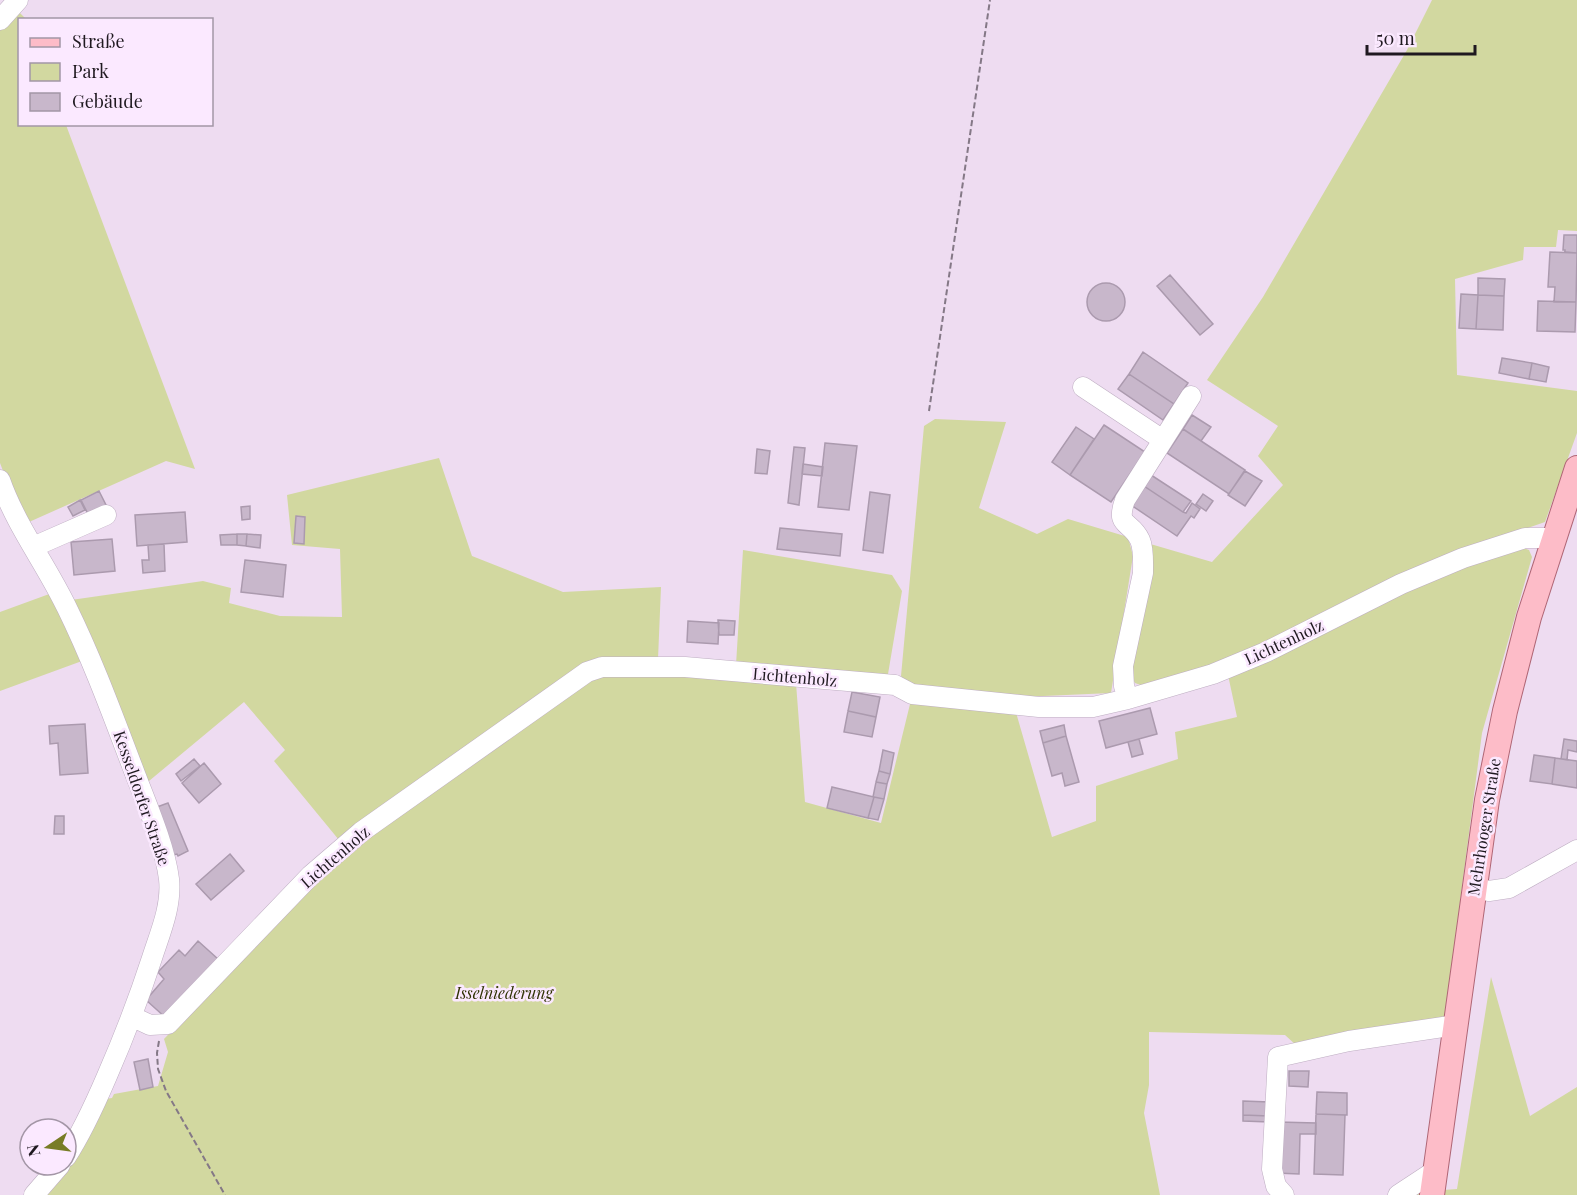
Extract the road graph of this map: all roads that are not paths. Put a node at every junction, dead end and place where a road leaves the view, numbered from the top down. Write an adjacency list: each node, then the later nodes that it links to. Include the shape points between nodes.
1 (18, 0): 2 (street)
2 (0, 20)
3 (1083, 387): 5 (street)
4 (1191, 396): 5 (street)
5 (1163, 440): 11 (street, via 1125,500 1121,513 1140,540 1143,558 1123,666)
6 (1577, 468): 9 (main road, Mehrhooger Straße)
7 (0, 480): 10 (street, Kesseldorfer Straße)
8 (106, 515): 10 (street)
9 (1553, 538): 11 (street, Lichtenholz, via 1525,538 1463,558 1401,584 1266,652 1213,674); 13 (main road, Mehrhooger Straße, via 1505,711)
10 (33, 547): 14 (street, Kesseldorfer Straße, via 89,656 141,791 169,878 165,918)
11 (1128, 699): 14 (street, Lichtenholz, via 1093,707 1039,707 912,694 895,686 685,668 602,667 587,672 362,832 311,875 168,1024 150,1025)
12 (1577, 850): 13 (street, via 1509,888 1489,891)
13 (1474, 887): 15 (main road, Mehrhooger Straße)
14 (133, 1017): 16 (street, Kesseldorfer Straße)
15 (1456, 1025): 17 (main road, Mehrhooger Straße); 20 (street, via 1349,1041 1278,1057 1272,1169 1276,1186)
16 (78, 1138)
17 (1436, 1170): 21 (street); 22 (main road, Mehrhooger Straße)
18 (50, 1177): 19 (street)
19 (34, 1195)
20 (1284, 1195)
21 (1398, 1195)
22 (1432, 1195)

